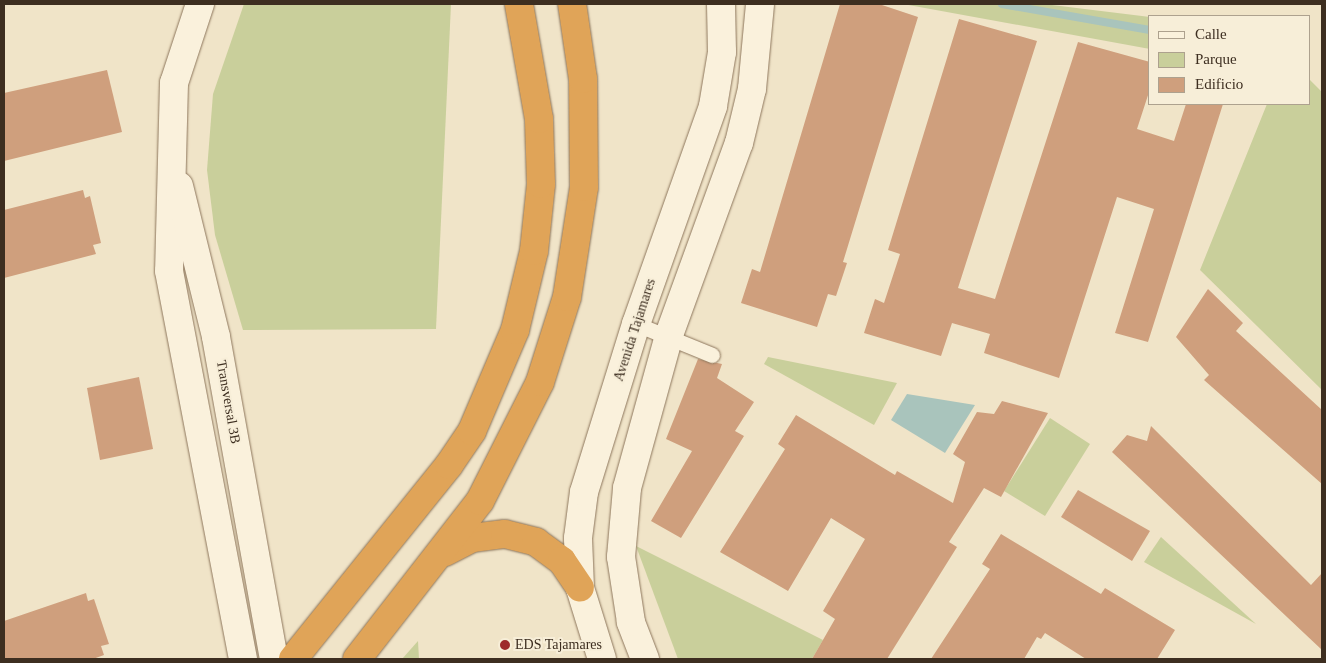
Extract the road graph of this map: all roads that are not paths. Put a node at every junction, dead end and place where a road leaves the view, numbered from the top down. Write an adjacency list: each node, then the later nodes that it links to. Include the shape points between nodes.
1 (200, 4): 6 (street, Transversal 3B, via 174,84)
2 (519, 4): 14 (highway, via 539,119 541,184 534,252 515,330 472,431 449,465)
3 (572, 4): 10 (highway, via 586,123 581,216 566,297 521,426 480,502)
4 (721, 4): 7 (street, Avenida Tajamares, via 722,52 713,106)
5 (760, 4): 8 (street, via 752,90 739,143)
6 (169, 148): 12 (street, Transversal 3B, via 169,271); 13 (street, Transversal 3B, via 216,337)
7 (636, 324): 8 (lane); 11 (street, Avenida Tajamares, via 584,492 578,538)
8 (669, 335): 9 (lane); 17 (street, via 627,488 622,548 631,622)
9 (712, 355)
10 (443, 553): 11 (highway, via 472,538 496,535 536,542 562,561); 15 (highway)
11 (580, 588): 16 (street, Avenida Tajamares)
12 (242, 659)
13 (274, 659)
14 (293, 659)
15 (357, 659)
16 (602, 659)
17 (645, 659)

